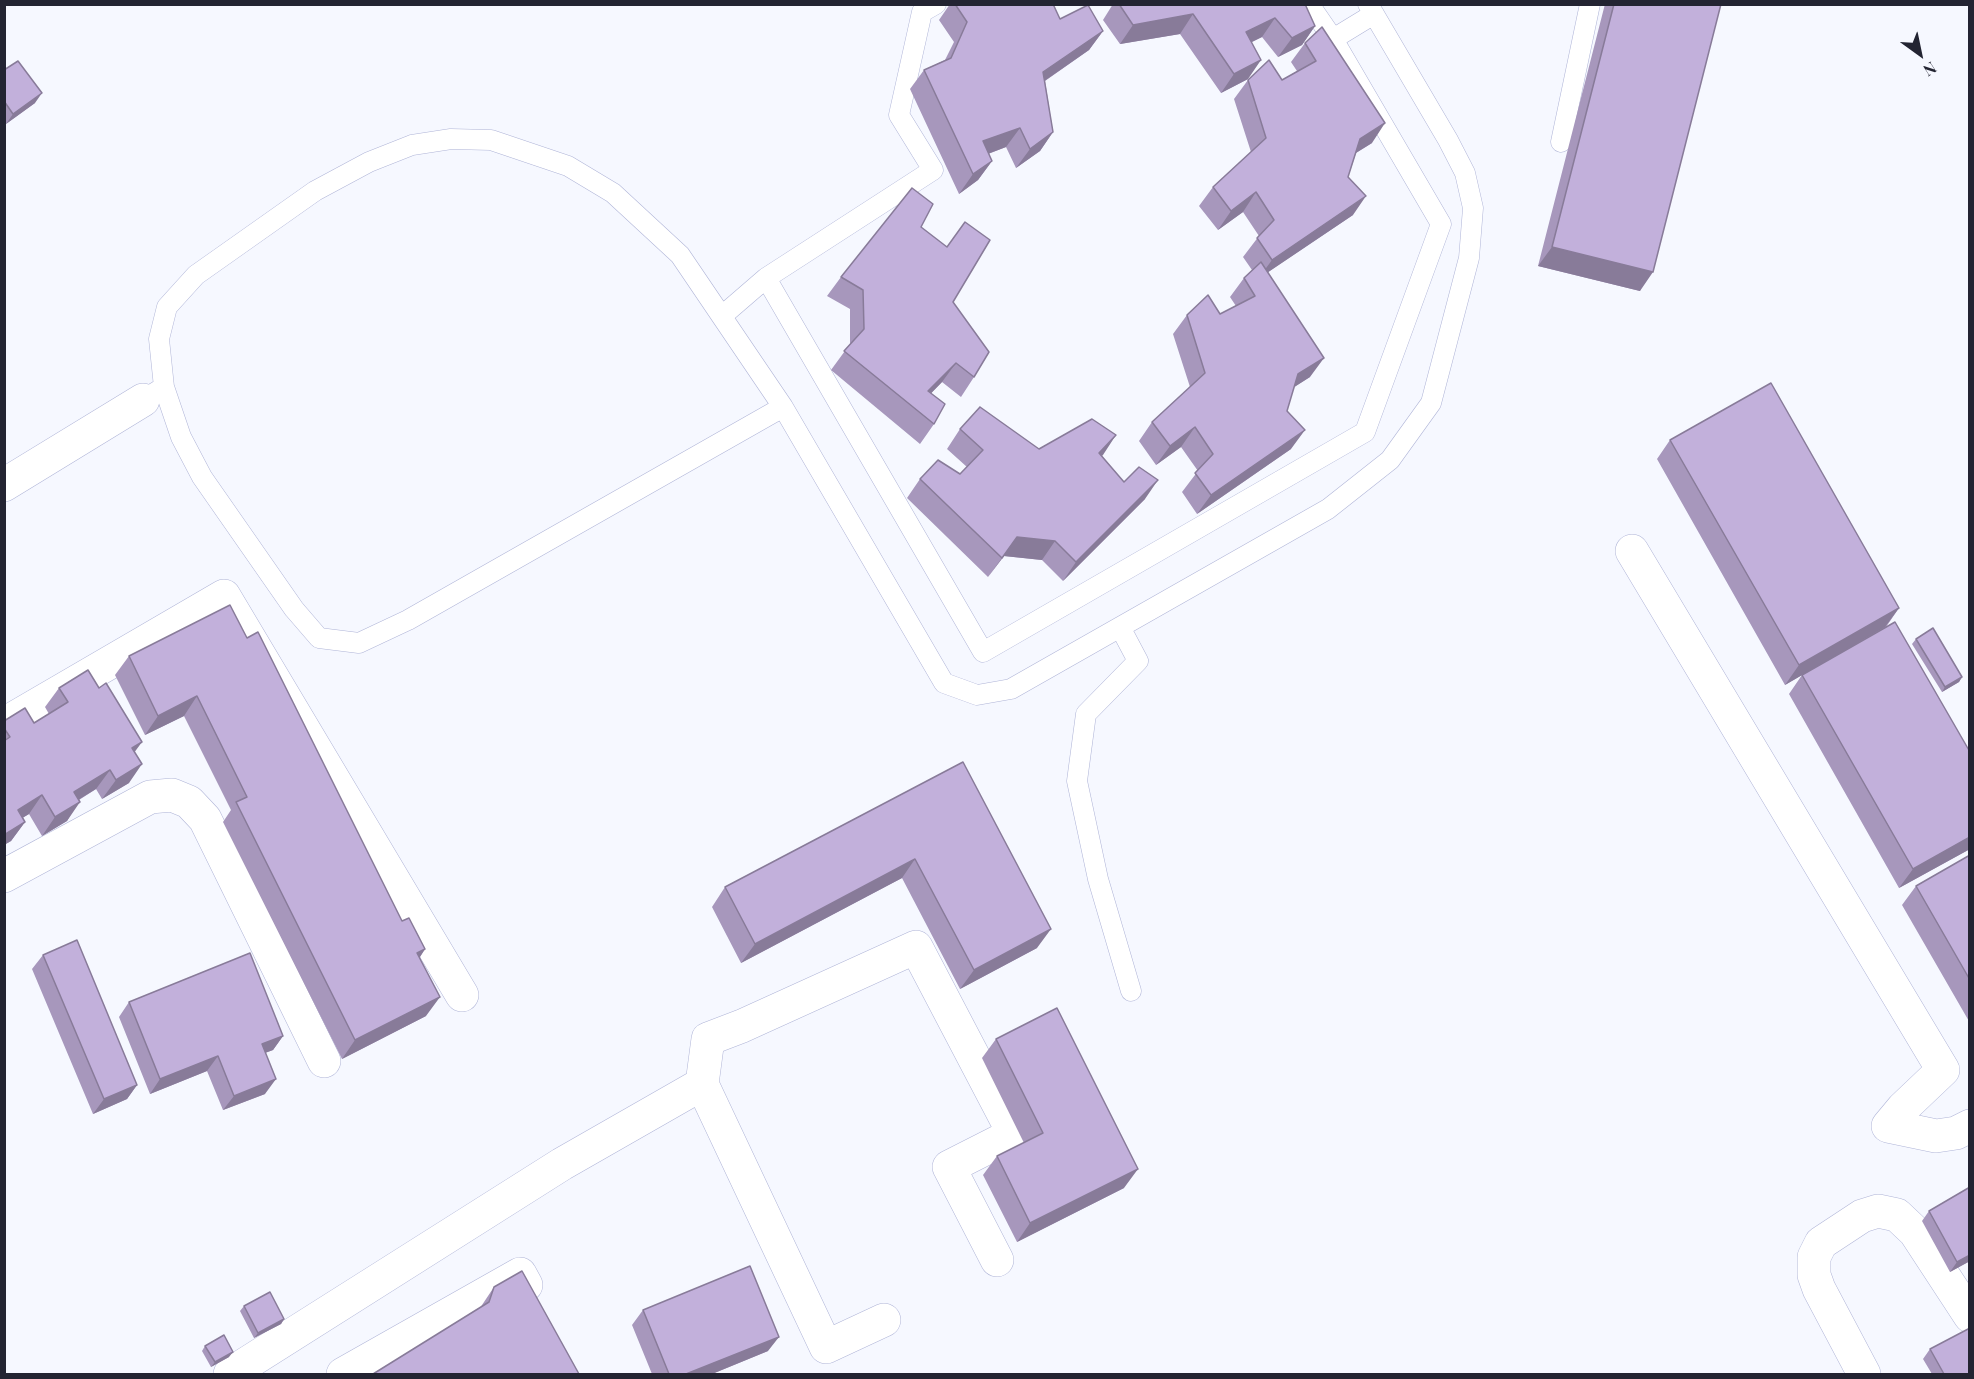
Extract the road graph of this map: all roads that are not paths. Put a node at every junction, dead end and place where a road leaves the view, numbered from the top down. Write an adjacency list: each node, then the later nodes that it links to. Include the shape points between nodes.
1 (936, 4): 7 (lane, via 922,12 900,115 933,170)
2 (1309, 4): 5 (lane)
3 (1590, 4): 6 (lane)
4 (1371, 9): 5 (lane); 13 (lane, via 1465,173 1473,208 1468,258 1431,403 1390,460 1328,509)
5 (1333, 39): 7 (lane, via 1441,224 1365,432 983,652)
6 (1561, 142)
7 (766, 278): 8 (lane)
8 (722, 316): 9 (lane, via 680,255 613,193 568,166 491,140 451,139 412,145 360,167 315,191 196,274 167,307 159,339); 10 (lane)
9 (154, 393): 10 (lane, via 202,477 294,609 319,638 359,642 408,620); 11 (street)
10 (783, 407): 13 (lane, via 944,683 976,695 1011,688)
11 (4, 485)
12 (1632, 550): 20 (street, via 1943,1070 1888,1126 1936,1136)
13 (1120, 627): 16 (lane, via 1138,661 1086,714 1077,780 1098,879)
14 (4, 724): 17 (street, via 224,596)
15 (4, 876): 18 (street, via 150,797 172,795 189,802 205,819)
16 (1131, 991)
17 (462, 995)
18 (324, 1061)
19 (702, 1084): 21 (street, via 708,1038 916,947 1014,1134 949,1167); 24 (street, via 826,1347); 25 (street, via 562,1164)
20 (1970, 1126)
21 (997, 1260)
22 (541, 1312): 26 (street, via 520,1274)
23 (1970, 1316): 27 (street, via 1915,1232 1897,1215 1878,1211 1862,1216 1821,1244 1814,1257 1814,1275)
24 (884, 1320)
25 (230, 1374)
26 (343, 1374)
27 (1864, 1374)

